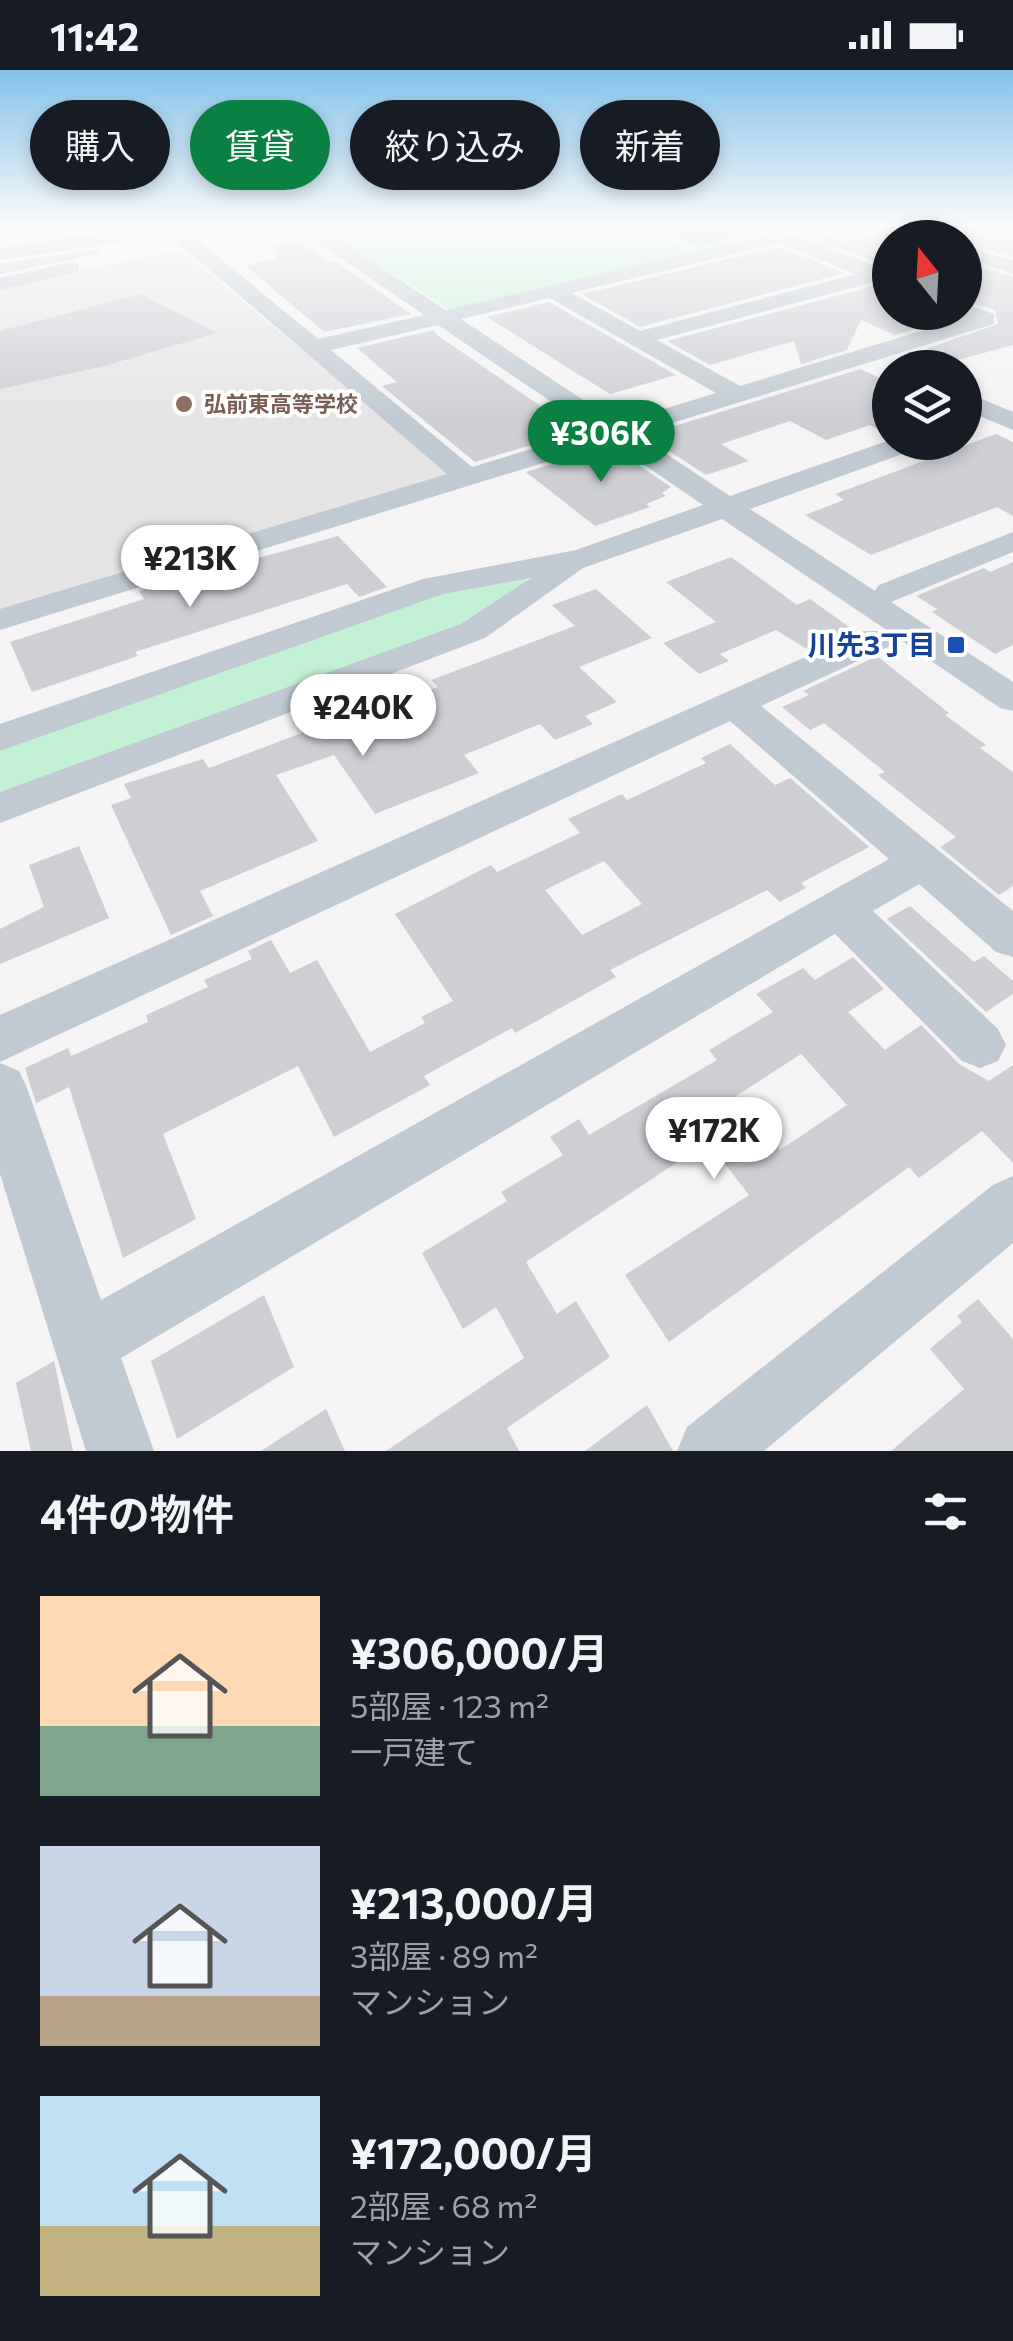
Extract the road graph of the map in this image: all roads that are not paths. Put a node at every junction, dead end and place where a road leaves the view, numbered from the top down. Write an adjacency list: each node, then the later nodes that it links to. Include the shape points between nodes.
1 (244, 290): 8 (street)
2 (402, 290): 5 (street)
3 (829, 290): 7 (street)
4 (553, 291): 5 (street); 7 (street)
5 (442, 317): 8 (street); 13 (street)
6 (950, 330): 9 (street)
7 (635, 340): 10 (street)
8 (311, 348): 15 (street)
9 (871, 354): 10 (street)
10 (737, 395): 13 (street)
11 (982, 405): 12 (street)
12 (1006, 413)
13 (614, 432): 15 (street); 16 (street)
14 (872, 456): 16 (street)
15 (467, 477): 20 (street)
16 (729, 509): 18 (street); 22 (street)
17 (1013, 541): 19 (street)
18 (582, 558): 24 (street, via 435,586); 25 (street, via 473,630)
19 (891, 592)
20 (0, 620)
21 (876, 639): 23 (street)
22 (1013, 699)
23 (737, 706): 26 (street); 29 (street)
24 (0, 738)
25 (0, 808)
26 (922, 861): 27 (street); 28 (street)
27 (840, 908): 30 (street); 33 (street)
28 (1013, 938)
29 (0, 1039)
30 (980, 1045)
31 (0, 1088): 33 (street)
32 (1013, 1205): 35 (street)
33 (84, 1344): 34 (street)
34 (120, 1451)
35 (711, 1451)

